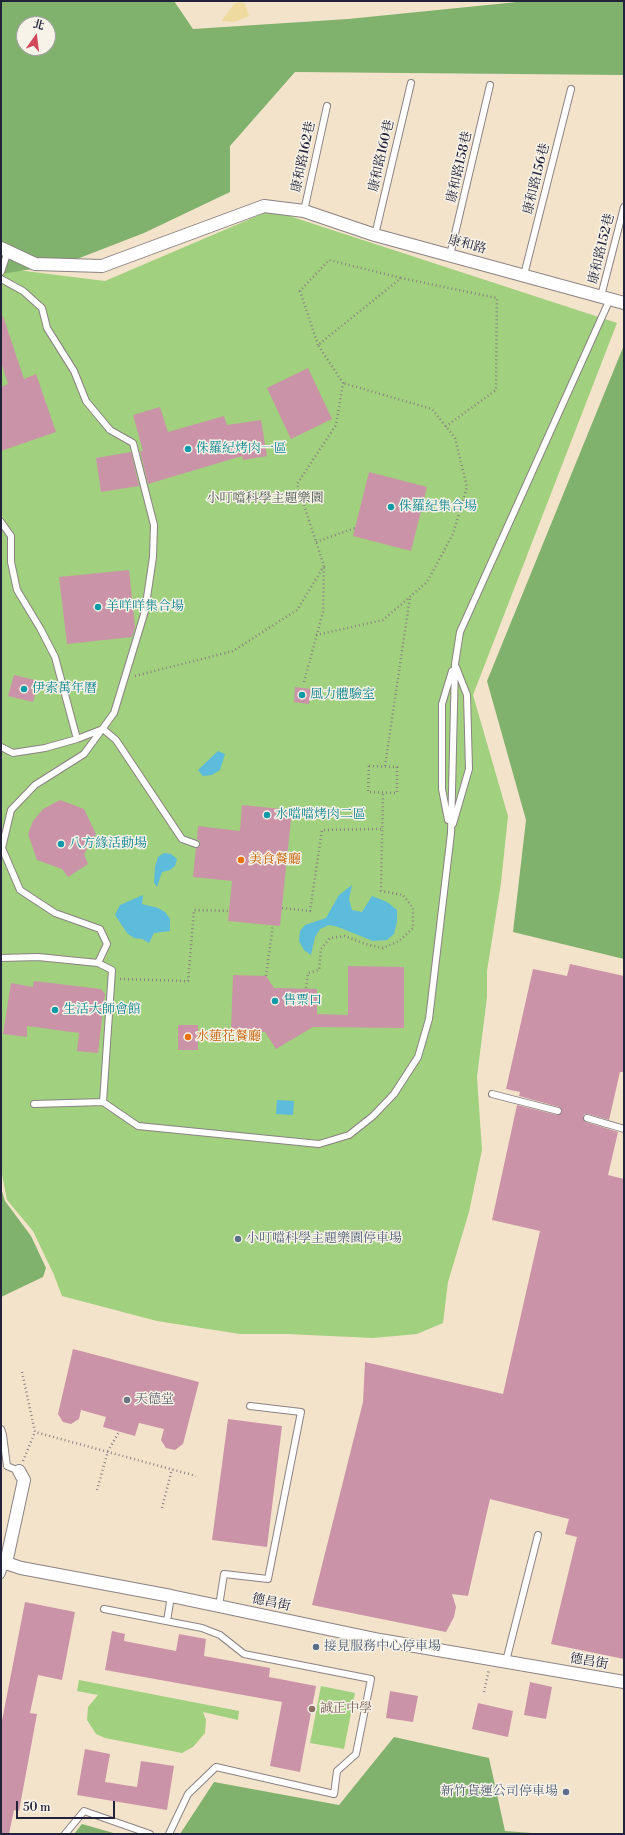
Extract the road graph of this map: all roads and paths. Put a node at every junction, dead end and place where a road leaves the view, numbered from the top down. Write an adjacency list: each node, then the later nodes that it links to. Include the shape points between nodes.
1 (411, 83): 7 (lane, 康和路160巷)
2 (490, 84): 9 (lane, 康和路158巷)
3 (570, 89): 11 (lane, 康和路156巷)
4 (327, 106): 6 (lane, 康和路162巷)
5 (624, 207): 14 (lane, 康和路152巷)
6 (304, 211): 7 (street, 康和路); 8 (street, 康和路, via 264,206 102,266 35,264)
7 (375, 235): 9 (street, 康和路)
8 (4, 250): 10 (lane)
9 (450, 255): 11 (street, 康和路)
10 (1, 272)
11 (524, 275): 14 (street, 康和路)
12 (401, 278): 16 (path); 16 (path, via 329,260 300,291); 18 (path, via 497,298 496,390)
13 (1, 279): 26 (lane, via 23,291 42,308 47,328 74,371 86,400 110,430 133,443 140,464 154,525 153,557 145,611)
14 (606, 298): 15 (street, 康和路); 25 (lane, 康和路152巷, via 460,632)
15 (624, 303)
16 (318, 345): 17 (path)
17 (343, 383): 18 (path, via 432,410); 21 (path, via 336,424 298,484)
18 (446, 427): 23 (path, via 455,438 467,487 453,534 427,582)
19 (1, 522): 29 (lane, via 12,536 10,562 17,590 55,657)
20 (355, 528): 21 (path)
21 (316, 542): 22 (path)
22 (324, 566): 24 (path, via 323,612); 26 (path, via 297,610 233,651)
23 (410, 596): 24 (path, via 383,620); 31 (path)
24 (316, 636): 27 (path)
25 (455, 664): 34 (lane); 34 (lane, via 442,704 442,789); 34 (lane, via 467,695 469,769)
26 (125, 679): 28 (lane, via 114,713)
27 (304, 682)
28 (103, 729): 29 (lane); 35 (lane, via 116,740 182,839); 40 (lane, via 84,754 35,785 11,810 2,848 20,890 55,912 100,929 107,944)
29 (77, 739): 30 (lane, via 13,753)
30 (1, 747)
31 (385, 766): 32 (path, via 397,766 397,793); 32 (path, via 369,766 368,792)
32 (383, 793): 33 (path)
33 (382, 829): 36 (path, via 322,830 310,911); 43 (path, via 381,891 403,895 413,908 413,928 399,941 383,948 345,936 330,938 321,949 319,970 308,973)
34 (451, 832): 45 (lane, via 429,1019 418,1057 394,1094 373,1116 349,1135 319,1144 138,1126)
35 (196, 844)
36 (282, 908)
37 (229, 911): 42 (path, via 194,910 188,981)
38 (273, 925): 41 (path)
39 (1, 958): 40 (lane, via 38,957)
40 (98, 963): 42 (lane, via 112,970)
41 (266, 976)
42 (111, 978): 45 (lane)
43 (306, 988)
44 (492, 1094): 47 (lane)
45 (103, 1102): 46 (lane)
46 (34, 1104)
47 (558, 1111)
48 (587, 1118): 49 (lane)
49 (624, 1129)
50 (22, 1372): 53 (path)
51 (250, 1406): 65 (lane, via 301,1412 268,1579 224,1574)
52 (1, 1429): 57 (lane, via 7,1466)
53 (35, 1432): 55 (path); 57 (path)
54 (119, 1432): 55 (path)
55 (108, 1451): 56 (path); 59 (path)
56 (172, 1469): 58 (path); 60 (path)
57 (19, 1471): 62 (street, via 24,1480)
58 (196, 1476)
59 (97, 1490)
60 (162, 1508)
61 (538, 1535): 68 (lane)
62 (6, 1563): 63 (lane); 64 (street, 德昌街)
63 (1, 1575)
64 (171, 1596): 65 (street, 德昌街); 67 (lane)
65 (219, 1606): 68 (street, 德昌街, via 380,1640)
66 (104, 1610): 67 (lane)
67 (167, 1621): 74 (lane, via 202,1628 220,1635 244,1654 371,1679 356,1754 338,1771 334,1794 216,1767 188,1794)
68 (506, 1661): 70 (street, 德昌街)
69 (489, 1670): 71 (path)
70 (624, 1682)
71 (484, 1692)
72 (65, 1834): 73 (lane, via 84,1811)
73 (150, 1834)
74 (168, 1834)

